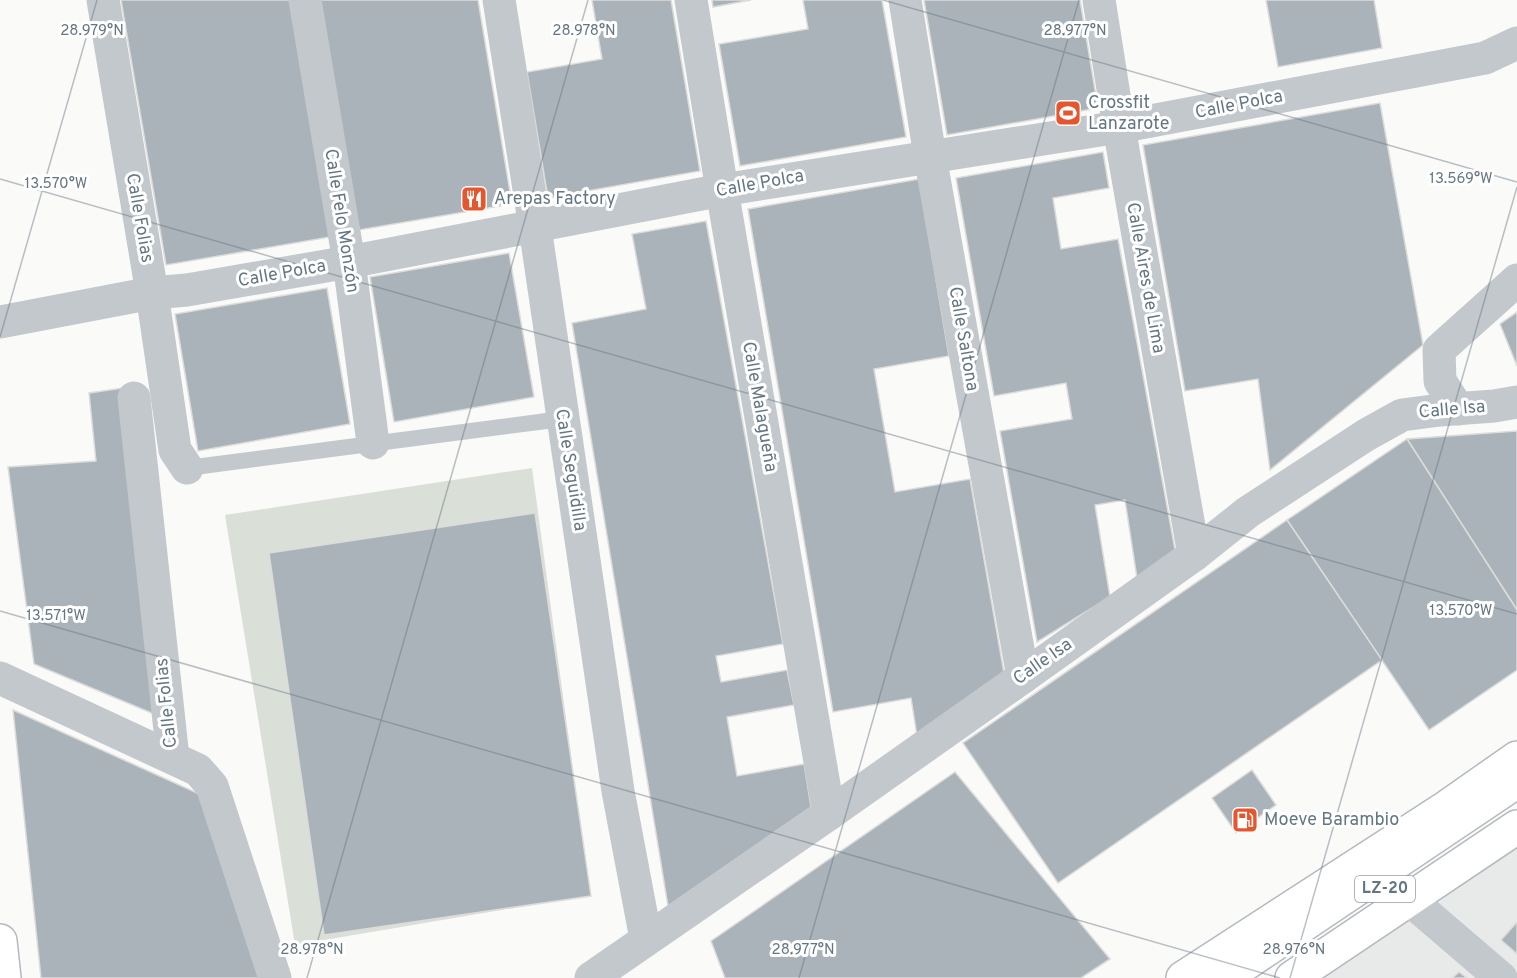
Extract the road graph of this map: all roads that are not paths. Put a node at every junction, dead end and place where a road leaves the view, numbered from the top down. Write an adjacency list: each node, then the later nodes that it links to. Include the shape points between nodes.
1 (103, 0): 14 (street, Calle Folias)
2 (305, 0): 12 (street, Calle Felo Monzón)
3 (499, 0): 11 (street, Calle Seguidilla)
4 (691, 0): 10 (street, Calle Malagueña)
5 (905, 0): 9 (street, Calle Saltona)
6 (1099, 0): 8 (street, Calle Aires de Lima)
7 (1517, 43): 8 (street, Calle Polca, via 1485,58)
8 (1119, 127): 9 (street, Calle Polca); 22 (street, Calle Aires de Lima)
9 (930, 156): 10 (street, Calle Polca); 23 (street, Calle Saltona)
10 (722, 190): 11 (street, Calle Polca); 31 (street, Calle Malagueña)
11 (536, 227): 12 (street, Calle Polca); 19 (street, Calle Seguidilla)
12 (349, 262): 14 (street, Calle Polca, via 187,291); 20 (street, Calle Felo Monzón)
13 (1517, 280): 18 (street, via 1439,350 1440,381)
14 (152, 293): 15 (street, Calle Polca); 21 (street, Calle Folias, via 175,450)
15 (0, 321)
16 (134, 398): 25 (street, Calle Folias)
17 (1517, 402): 18 (street, Calle Isa)
18 (1458, 409): 22 (street, Calle Isa, via 1402,415 1248,512)
19 (562, 419): 20 (lane); 35 (street, Calle Seguidilla, via 618,791)
20 (373, 443): 21 (lane)
21 (188, 468)
22 (1194, 555): 23 (street, Calle Isa)
23 (1023, 677): 31 (street, Calle Isa)
24 (0, 678): 25 (street)
25 (173, 758): 38 (street, Calle Folias, via 198,770 212,786)
26 (1517, 759): 30 (main road)
27 (1517, 772): 30 (main road)
28 (1517, 781): 34 (main road, LZ-20)
29 (1517, 800): 42 (main road, LZ-20)
30 (1447, 807): 34 (main road); 40 (main road)
31 (829, 814): 35 (street, Calle Isa)
32 (1517, 827): 33 (main road)
33 (1410, 900): 43 (main road); 44 (street)
34 (1304, 924): 41 (main road, LZ-20)
35 (646, 939): 39 (street, Calle Isa)
36 (0, 941): 37 (main road)
37 (4, 978)
38 (275, 978)
39 (591, 978)
40 (1183, 978)
41 (1224, 978)
42 (1252, 978)
43 (1292, 978)
44 (1502, 978)

